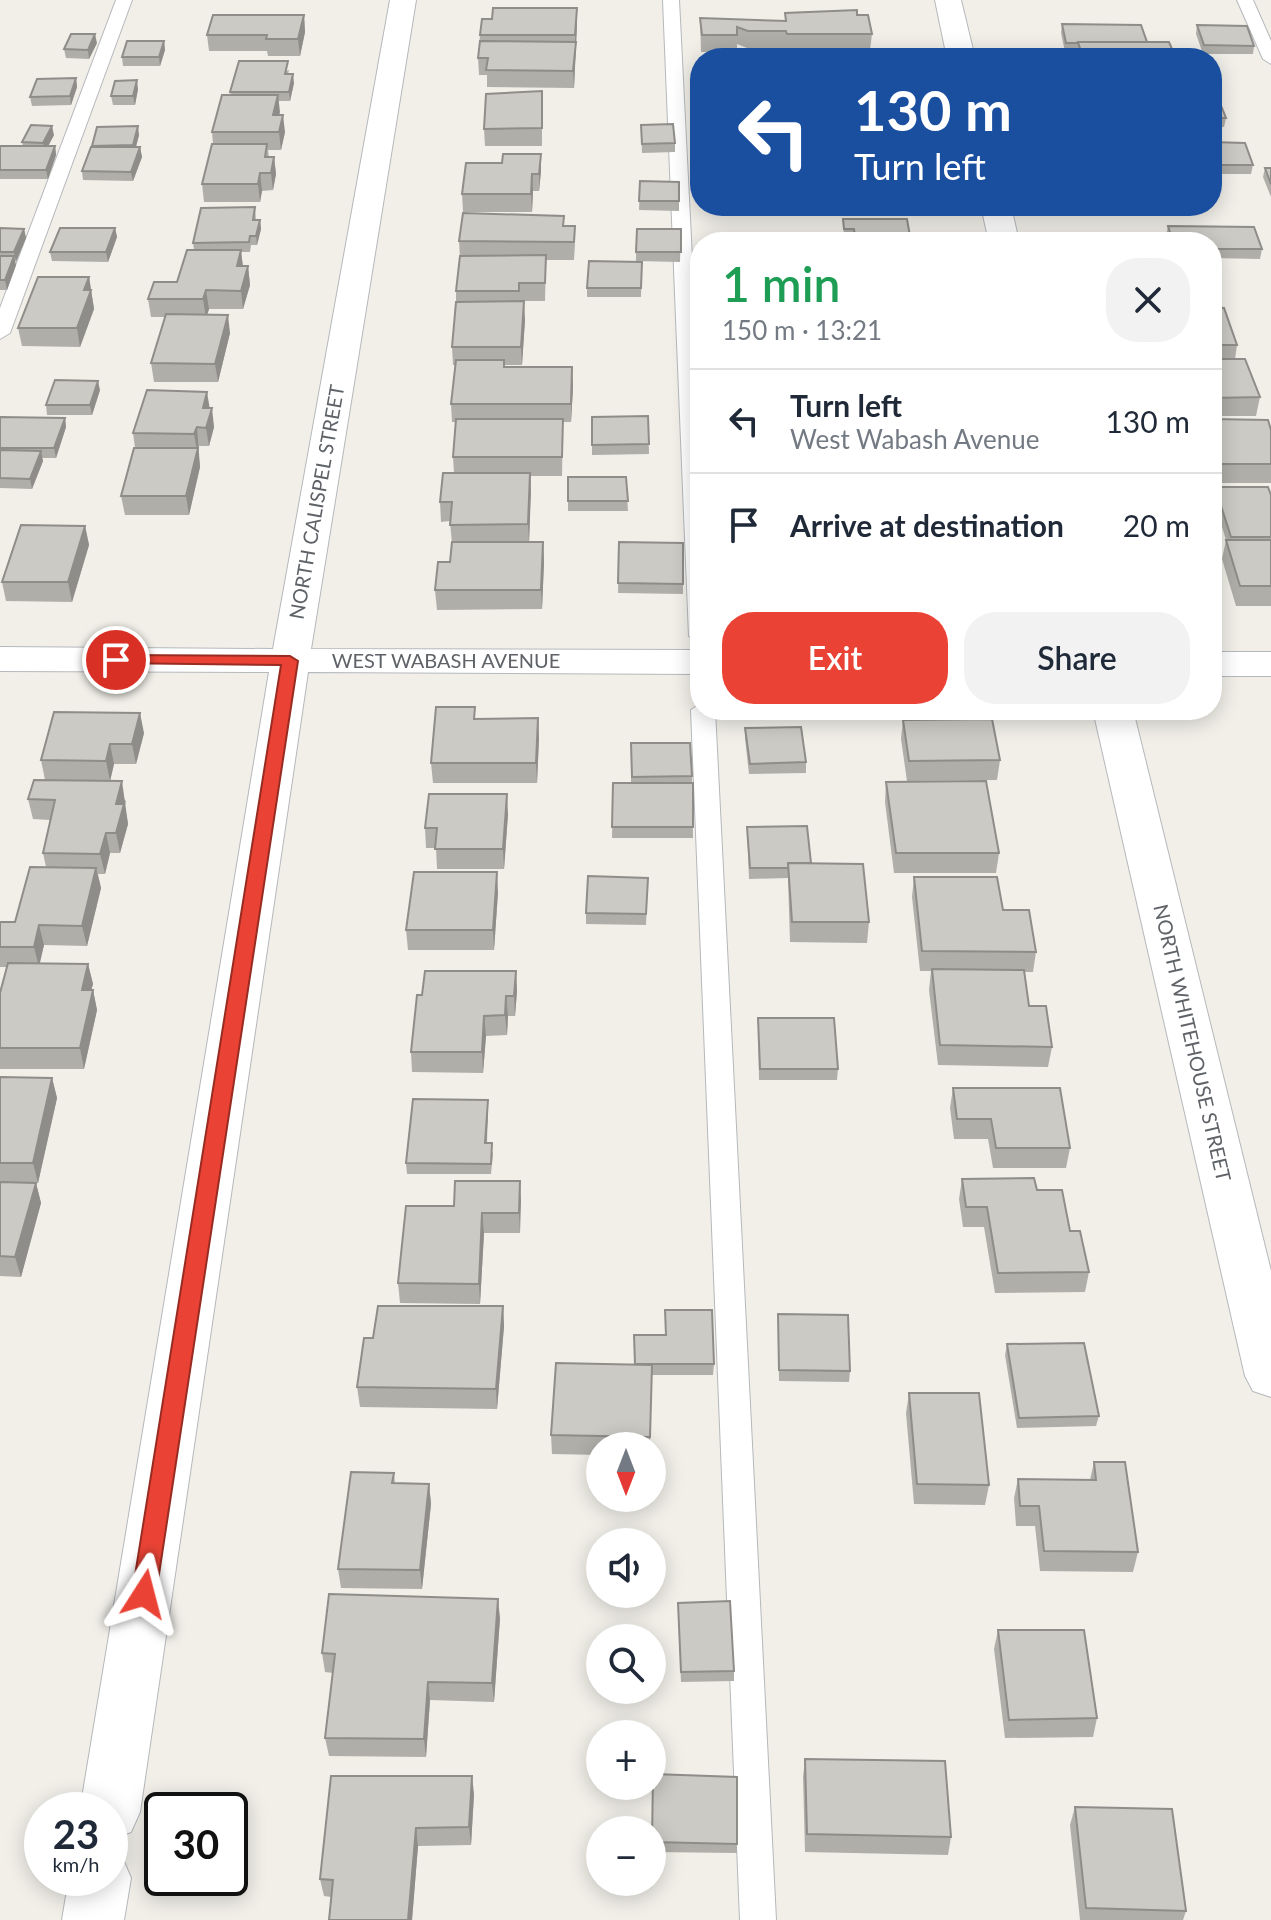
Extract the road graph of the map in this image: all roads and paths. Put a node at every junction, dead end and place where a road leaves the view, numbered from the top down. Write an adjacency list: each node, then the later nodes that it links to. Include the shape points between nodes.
1 (124, 0): 8 (lane)
2 (403, 0): 11 (street, NORTH CALISPEL STREET)
3 (671, 0): 9 (lane)
4 (948, 0): 6 (street)
5 (1245, 0): 7 (lane)
6 (959, 48)
7 (1271, 59)
8 (0, 333)
9 (690, 417)
10 (0, 659): 11 (street, WEST WABASH AVENUE)
11 (290, 661): 12 (street, WEST WABASH AVENUE); 18 (street, NORTH CALISPEL STREET)
12 (690, 662)
13 (1222, 664): 14 (street)
14 (1271, 664)
15 (703, 720): 21 (lane)
16 (1115, 720): 17 (street, NORTH WHITEHOUSE STREET)
17 (1271, 1376)
18 (113, 1792)
19 (97, 1896): 20 (street)
20 (93, 1920)
21 (758, 1920)

